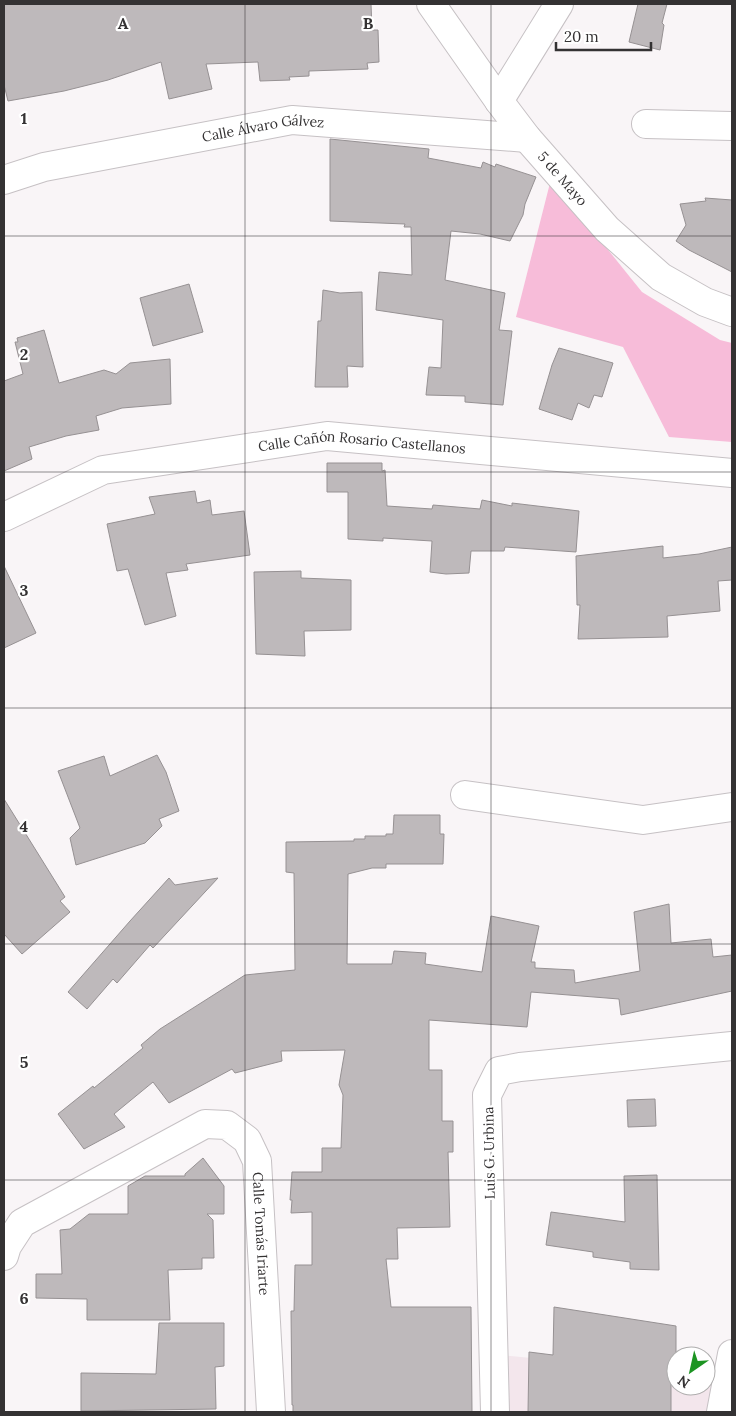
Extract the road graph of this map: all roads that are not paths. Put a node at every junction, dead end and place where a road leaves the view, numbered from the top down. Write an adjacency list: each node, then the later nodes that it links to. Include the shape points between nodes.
1 (431, 4): 3 (street, 5 de Mayo)
2 (559, 4): 3 (street)
3 (499, 101): 6 (street, 5 de Mayo)
4 (646, 124): 5 (street)
5 (732, 126)
6 (527, 138): 7 (street, Calle Álvaro Gálvez, via 292,120 44,167); 8 (street, 5 de Mayo, via 607,229 661,277 705,302)
7 (4, 180)
8 (732, 312)
9 (732, 473): 10 (street, Calle Cañón Rosario Castellanos, via 327,436 103,470)
10 (4, 517)
11 (465, 795): 12 (street, via 643,820)
12 (732, 807)
13 (732, 1046): 17 (street, Luis G. Urbina, via 498,1071 487,1095)
14 (4, 1256): 16 (street, Calle Tomás Iriarte, via 22,1223 205,1124 227,1125 247,1140 257,1161)
15 (732, 1354): 18 (street)
16 (271, 1412)
17 (495, 1412)
18 (721, 1412)

